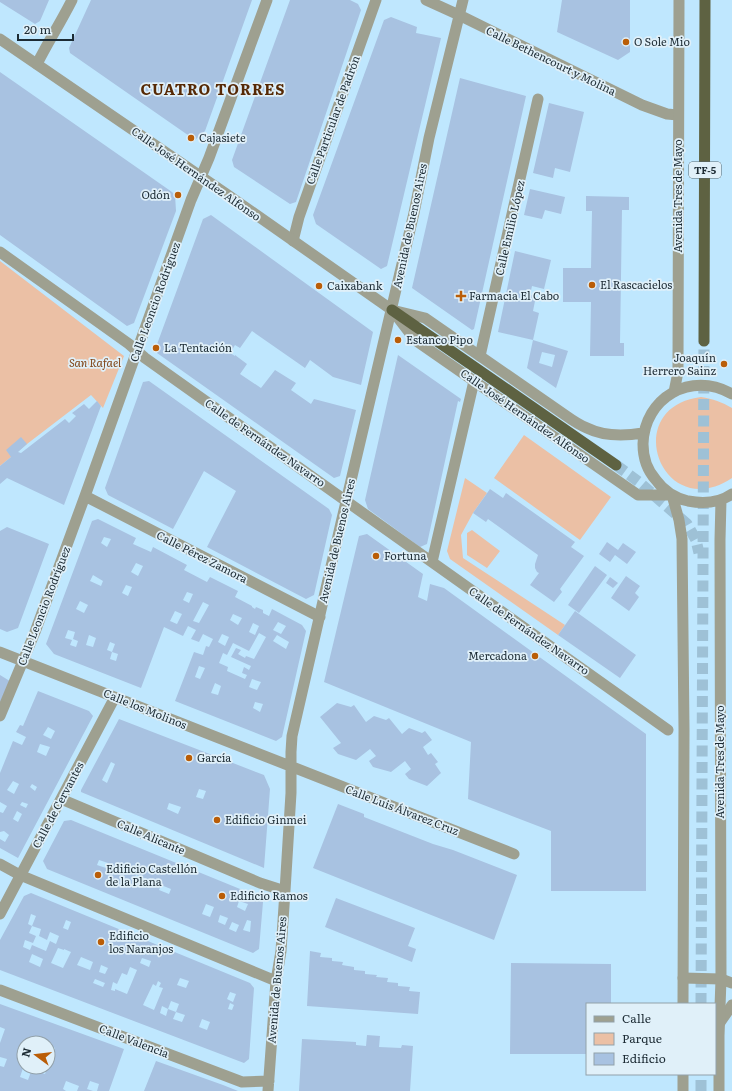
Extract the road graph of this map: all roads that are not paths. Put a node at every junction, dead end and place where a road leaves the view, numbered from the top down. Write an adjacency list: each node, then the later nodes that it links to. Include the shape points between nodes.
1 (72, 0): 10 (street)
2 (267, 0): 13 (street, Calle Leoncio Rodríguez)
3 (376, 0): 14 (street, Calle Particular de Padrón, via 299,217)
4 (426, 0): 8 (street, Calle Bethencourt y Molina)
5 (463, 0): 8 (street, Avenida de Buenos Aires)
6 (678, 0): 12 (street, Avenida Tres de Mayo)
7 (705, 0): 17 (highway, TF-5)
8 (459, 15): 12 (street, Calle Bethencourt y Molina, via 642,105); 16 (street, Avenida de Buenos Aires, via 429,138)
9 (0, 39): 10 (street, Calle José Hernández Alfonso)
10 (37, 64): 13 (street, Calle José Hernández Alfonso)
11 (538, 99): 19 (street, Calle Emilio López)
12 (678, 115): 21 (street, Avenida Tres de Mayo, via 678,367)
13 (201, 177): 14 (street, Calle José Hernández Alfonso); 18 (street, Calle Leoncio Rodríguez)
14 (293, 241): 16 (street, Calle José Hernández Alfonso)
15 (0, 252): 18 (street, Calle de Fernández Navarro)
16 (392, 310): 19 (street, Calle José Hernández Alfonso, via 425,318); 20 (street, Calle José Hernández Alfonso, via 415,340); 24 (highway); 28 (street, Avenida de Buenos Aires)
17 (704, 340)
18 (137, 351): 26 (street, Calle Leoncio Rodríguez); 28 (street, Calle de Fernández Navarro)
19 (480, 356): 23 (street, Calle José Hernández Alfonso, via 587,428 622,436)
20 (474, 381): 27 (street, Calle José Hernández Alfonso, via 638,495); 30 (street)
21 (674, 392): 22 (street, via 690,385 704,385 716,386); 23 (street, via 654,409)
22 (732, 394)
23 (643, 433): 27 (street, via 643,451 651,475)
24 (616, 465)
25 (732, 494): 29 (street)
26 (85, 496): 31 (street, Calle Pérez Zamora); 33 (street, Calle Leoncio Rodríguez)
27 (672, 496): 29 (street, via 698,503); 44 (street, via 682,539)
28 (346, 500): 30 (street, Calle de Fernández Navarro); 31 (street, Avenida de Buenos Aires)
29 (721, 500): 45 (street, Avenida Tres de Mayo)
30 (432, 562): 36 (street, Calle de Fernández Navarro)
31 (320, 617): 37 (street, Avenida de Buenos Aires, via 292,736)
32 (0, 652): 33 (street, Calle los Molinos)
33 (23, 661): 34 (street, Calle los Molinos); 35 (street, Calle Leoncio Rodríguez)
34 (115, 697): 37 (street, Calle los Molinos); 38 (street, Calle de Cervantes)
35 (0, 716)
36 (668, 730)
37 (290, 767): 39 (street, Calle Luis Álvarez Cruz); 42 (street, Avenida de Buenos Aires, via 291,793)
38 (61, 799): 41 (street, Calle de Cervantes); 42 (street, Calle Alicante, via 260,883)
39 (514, 854)
40 (0, 864): 41 (street)
41 (20, 875): 43 (street, Calle de Cervantes); 46 (street)
42 (285, 891): 46 (street, Avenida de Buenos Aires)
43 (0, 914)
44 (682, 978): 45 (street); 49 (street)
45 (721, 979): 47 (street); 51 (street, Avenida Tres de Mayo)
46 (276, 981): 53 (street, Avenida de Buenos Aires)
47 (732, 983)
48 (0, 990): 53 (street, Calle Valencia, via 242,1082)
49 (683, 1003)
50 (732, 1005): 51 (street)
51 (719, 1024): 55 (street, Avenida Tres de Mayo)
52 (683, 1075): 54 (street)
53 (269, 1086)
54 (683, 1091)
55 (719, 1091)

